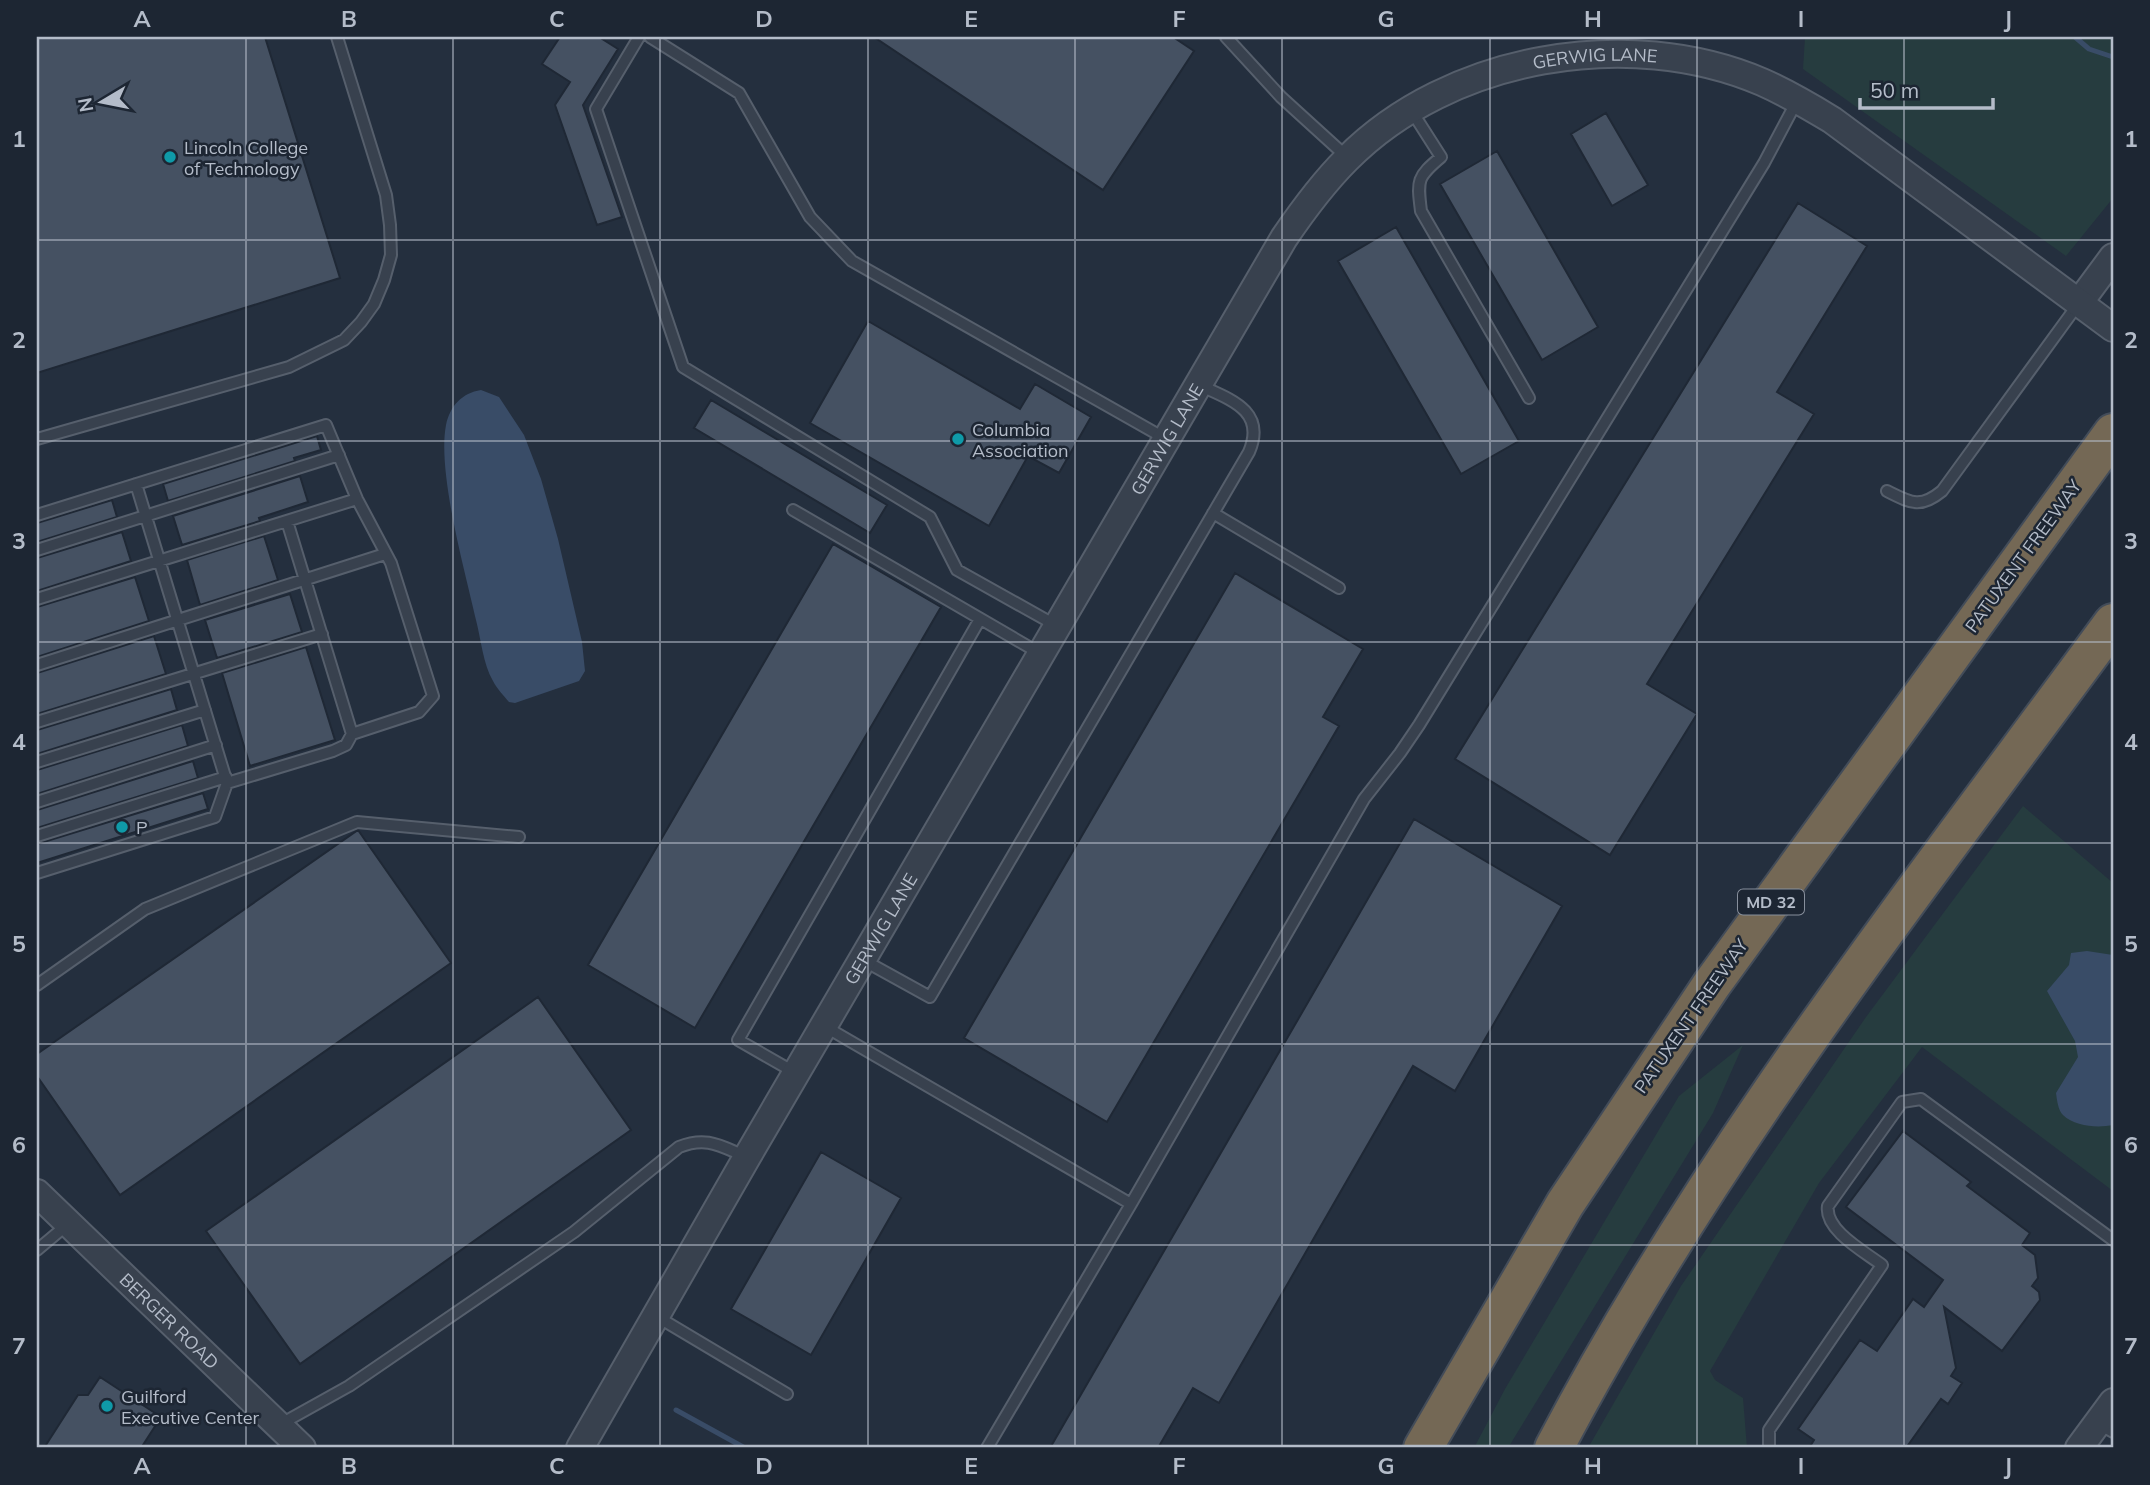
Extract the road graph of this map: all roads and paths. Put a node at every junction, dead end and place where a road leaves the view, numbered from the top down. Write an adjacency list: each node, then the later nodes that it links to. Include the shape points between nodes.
1 (337, 37): 14 (lane, via 386,195 390,225 391,255 384,280 361,322 344,340 289,367)
2 (639, 37): 34 (lane, via 596,109 683,367 930,517 957,570)
3 (650, 37): 15 (lane, via 739,93 810,217 852,261)
4 (1226, 37): 7 (lane, via 1281,97)
5 (1798, 100): 6 (street, GERWIG LANE, via 1721,69 1612,49 1500,71); 9 (street, GERWIG LANE, via 1832,120); 55 (lane, via 1764,163 1419,725 1364,799)
6 (1411, 110): 7 (street, GERWIG LANE); 12 (lane, via 1441,158 1422,173 1421,211)
7 (1348, 158): 11 (street, GERWIG LANE, via 1284,238)
8 (2113, 257): 9 (street)
9 (2079, 303): 10 (street, GERWIG LANE); 18 (lane, via 1942,491 1921,503)
10 (2113, 328)
11 (1198, 385): 15 (street, GERWIG LANE); 21 (lane, via 1244,408 1254,430 1249,452)
12 (1529, 398)
13 (2113, 433): 67 (highway, PATUXENT FREEWAY / MD 32, via 1712,984 1565,1204)
14 (37, 439)
15 (1166, 439): 34 (street, GERWIG LANE)
16 (339, 455): 17 (lane, via 326,425); 19 (lane); 23 (lane)
17 (136, 484): 22 (lane); 23 (lane)
18 (1887, 491)
19 (357, 499): 24 (lane); 26 (lane)
20 (793, 510): 31 (lane)
21 (1213, 513): 29 (lane); 49 (lane, via 930,997)
22 (37, 515)
23 (146, 516): 25 (lane); 27 (lane)
24 (286, 521): 27 (lane); 28 (lane)
25 (37, 550)
26 (385, 554): 28 (lane); 41 (lane, via 433,696 419,712)
27 (159, 560): 30 (lane); 32 (lane)
28 (305, 580): 32 (lane); 35 (lane)
29 (1339, 588)
30 (37, 599)
31 (980, 619): 36 (lane); 52 (lane, via 738,1040)
32 (177, 620): 37 (lane); 38 (lane)
33 (2113, 623): 68 (highway, via 1723,1162 1607,1351)
34 (1057, 626): 36 (street, GERWIG LANE)
35 (322, 634): 38 (lane); 41 (lane)
36 (1041, 654): 49 (street, GERWIG LANE)
37 (37, 665)
38 (194, 674): 39 (lane); 40 (lane)
39 (205, 710): 42 (lane); 43 (lane)
40 (37, 722)
41 (352, 734): 44 (lane, via 346,745 333,751)
42 (216, 746): 44 (lane); 45 (lane)
43 (37, 762)
44 (227, 780): 46 (lane); 48 (lane, via 215,817)
45 (37, 802)
46 (37, 836)
47 (519, 837): 50 (lane, via 357,822 145,909)
48 (37, 873)
49 (863, 960): 51 (street, GERWIG LANE)
50 (37, 985)
51 (824, 1026): 52 (street, GERWIG LANE); 55 (lane)
52 (797, 1074): 53 (street, GERWIG LANE)
53 (747, 1157): 59 (street, GERWIG LANE); 62 (lane, via 709,1141 679,1147 574,1232 349,1387)
54 (37, 1193): 56 (street, BERGER ROAD)
55 (1131, 1204): 66 (lane)
56 (68, 1224): 58 (lane); 62 (street, BERGER ROAD)
57 (2113, 1240): 69 (lane, via 1921,1099 1902,1102 1828,1206 1827,1214 1832,1227 1882,1265 1769,1430)
58 (37, 1250)
59 (656, 1316): 60 (lane); 65 (street, GERWIG LANE)
60 (787, 1394)
61 (2113, 1402): 63 (street)
62 (279, 1425): 64 (street, BERGER ROAD)
63 (2105, 1427): 70 (street)
64 (302, 1448)
65 (580, 1448)
66 (988, 1448)
67 (1423, 1448)
68 (1554, 1448)
69 (1769, 1448)
70 (2079, 1448)

